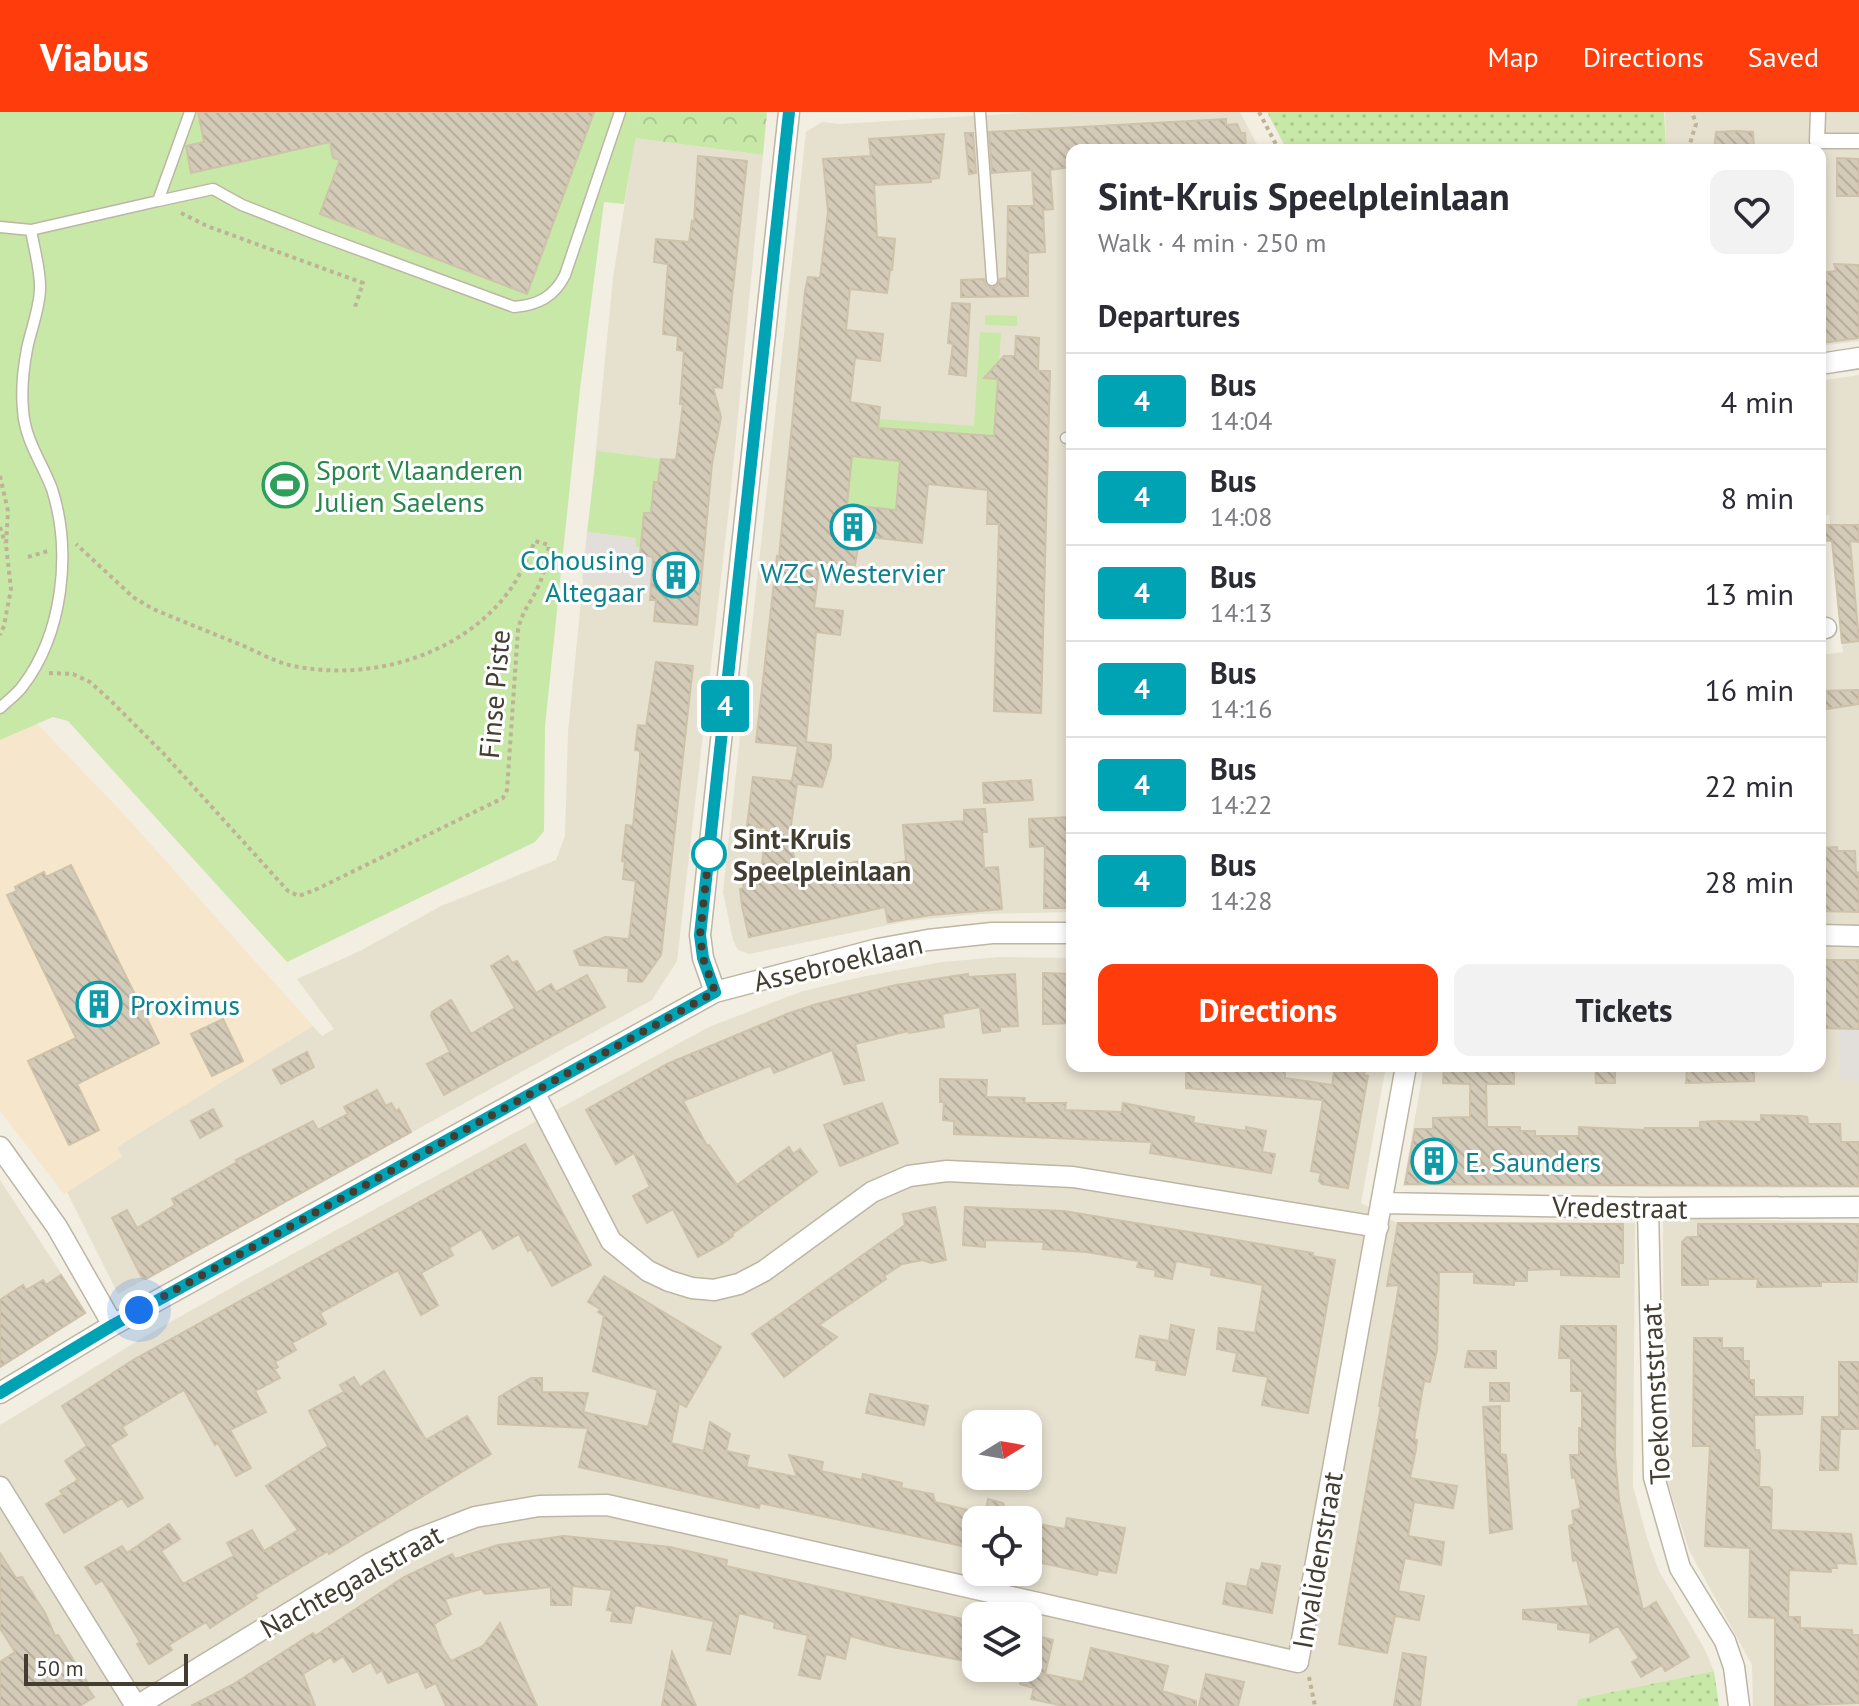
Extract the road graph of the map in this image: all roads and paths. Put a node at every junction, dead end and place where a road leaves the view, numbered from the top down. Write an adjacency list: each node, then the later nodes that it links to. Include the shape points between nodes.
1 (190, 112): 11 (lane)
2 (620, 112): 11 (lane, via 565,275 558,288 530,306 514,307 457,287 242,205 213,189)
3 (789, 112): 28 (street, via 700,935)
4 (980, 112): 14 (lane)
5 (1259, 112): 9 (path)
6 (1692, 112): 10 (path, via 1696,124)
7 (1818, 112): 8 (street, via 1817,141)
8 (1859, 141)
9 (1276, 144)
10 (1690, 144)
11 (158, 201): 13 (lane); 15 (path, via 207,226 363,283)
12 (0, 227): 13 (lane)
13 (31, 230): 20 (lane, via 40,287 22,385 23,415)
14 (992, 280)
15 (355, 307)
16 (1859, 358): 17 (street)
17 (1826, 363)
18 (0, 476): 21 (path, via 8,511)
19 (0, 527): 21 (path)
20 (61, 531): 23 (path, Finse Piste, via 153,609 285,664 339,670 395,663 448,646 503,600 535,541 549,545 546,567 518,630 503,798 299,896 288,891 163,753 90,682 73,674); 24 (lane, via 61,588 52,630 21,689)
21 (3, 546): 22 (path, via 11,589)
22 (0, 635)
23 (44, 674)
24 (0, 708)
25 (1066, 933): 28 (street, Assebroeklaan, via 928,940)
26 (1826, 935): 27 (street)
27 (1859, 936)
28 (715, 992): 30 (street, Assebroeklaan)
29 (1405, 1072): 32 (street, Invalidenstraat)
30 (534, 1092): 35 (street, via 611,1241 648,1271 692,1288 739,1284 872,1192 909,1176 947,1171 1073,1177); 36 (street, Assebroeklaan)
31 (0, 1147): 36 (street, via 57,1227)
32 (1381, 1203): 34 (street, Vredestraat); 35 (street, Invalidenstraat)
33 (1859, 1207): 34 (street, Vredestraat)
34 (1648, 1208): 43 (street, Toekomststraat, via 1654,1477 1680,1568 1725,1641)
35 (1378, 1227): 40 (street, Invalidenstraat)
36 (113, 1325): 37 (street, Assebroeklaan)
37 (0, 1393)
38 (0, 1487): 41 (street)
39 (723, 1530): 40 (street, Invalidenstraat); 41 (street, Nachtegaalstraat, via 607,1505 539,1506 475,1517 369,1564)
40 (1298, 1662): 42 (path, via 1311,1679)
41 (136, 1706)
42 (1315, 1706)
43 (1739, 1706)

